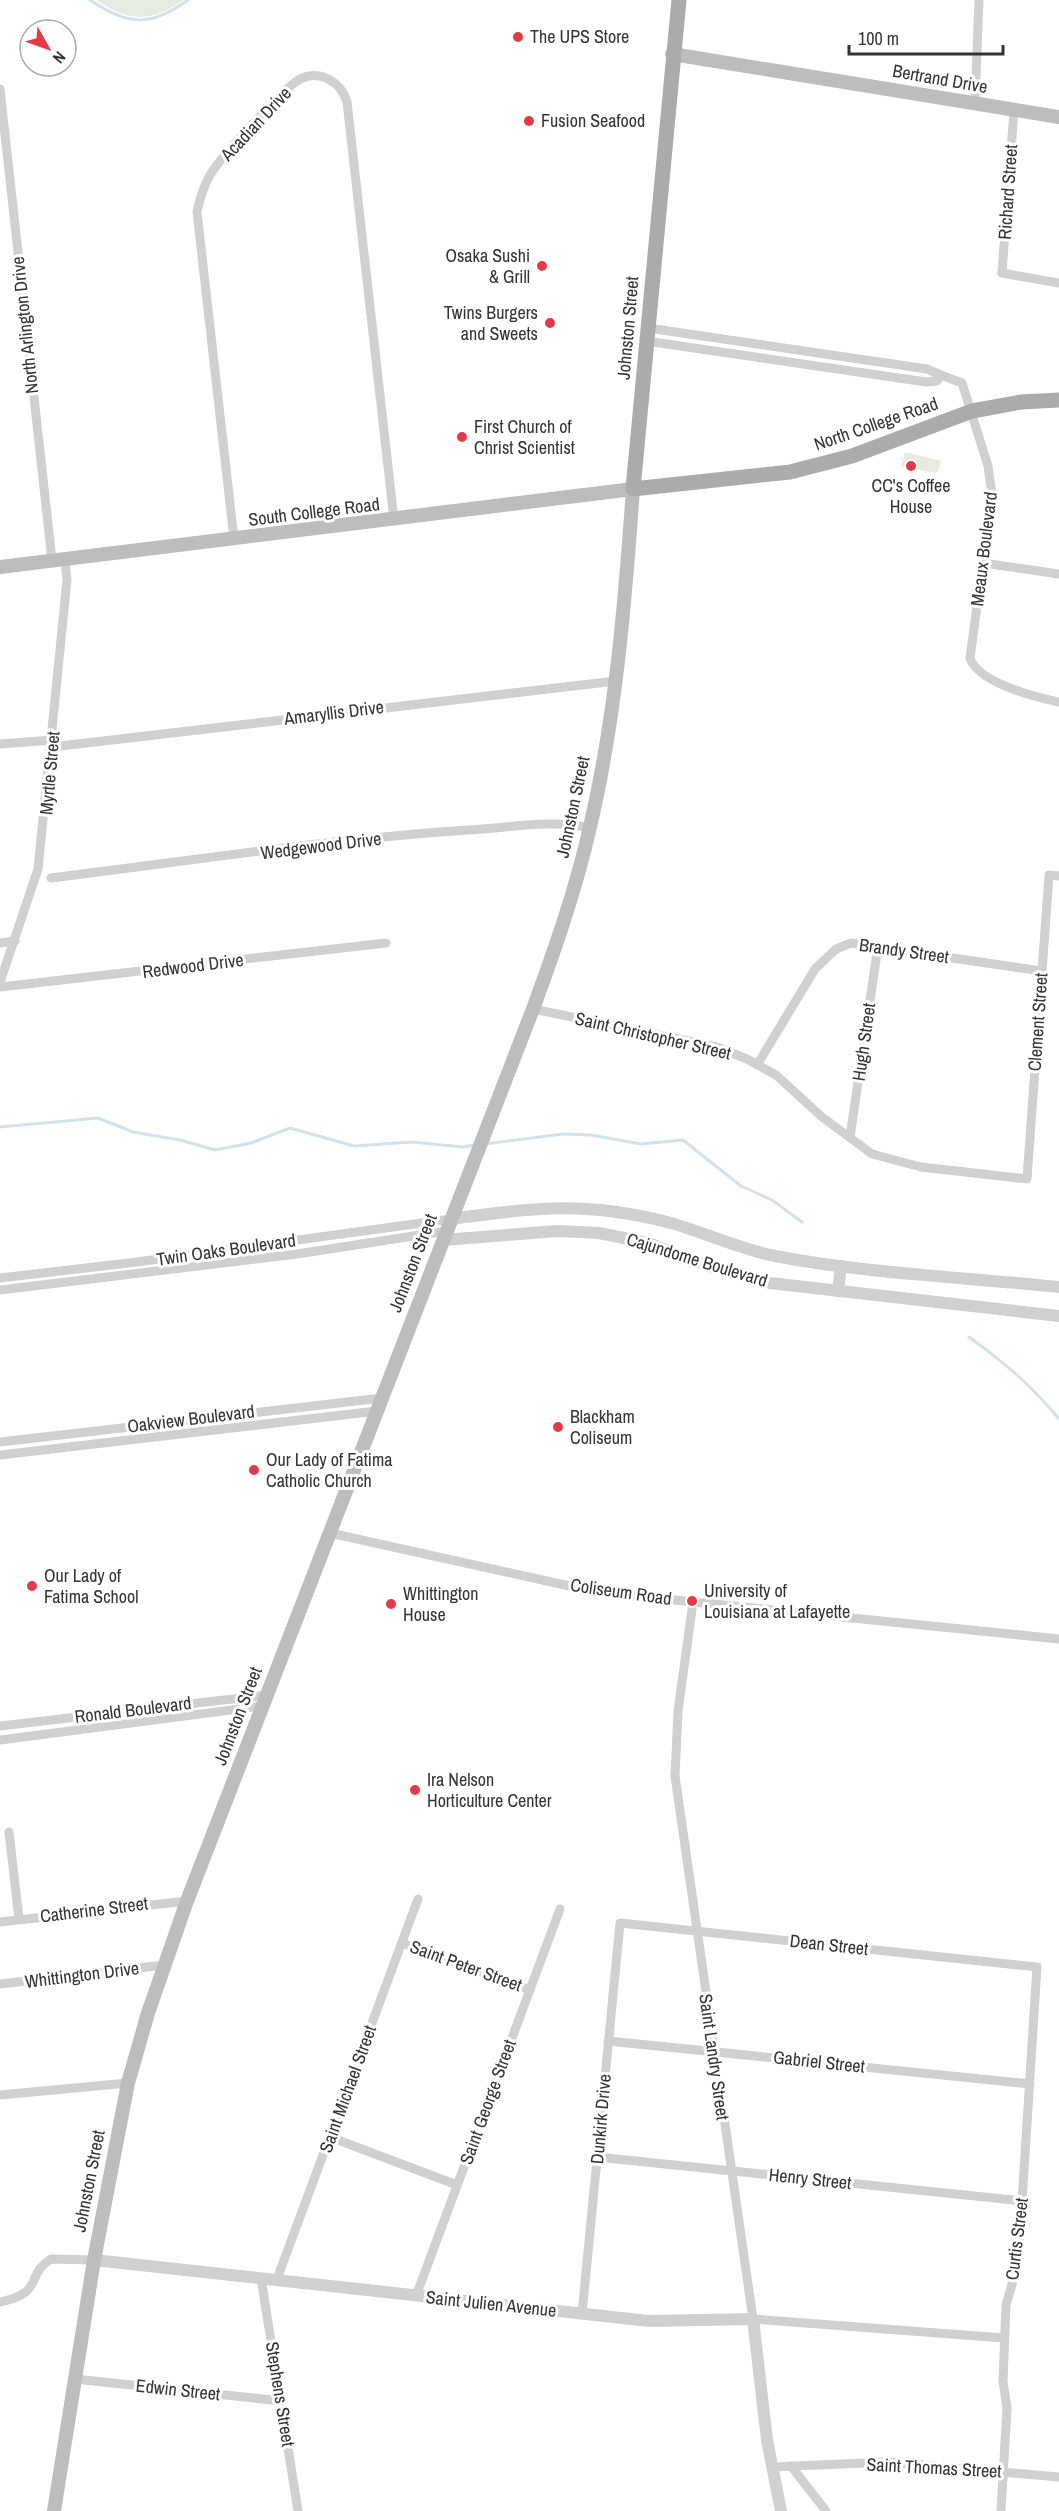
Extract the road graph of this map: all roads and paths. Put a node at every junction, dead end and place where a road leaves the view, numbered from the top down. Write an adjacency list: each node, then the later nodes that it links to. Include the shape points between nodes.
1 (679, 0): 3 (main road, Johnston Street)
2 (979, 0): 5 (street)
3 (672, 54): 5 (main road, Bertrand Drive); 10 (main road, Johnston Street)
4 (0, 89): 8 (street, North Arlington Drive)
5 (975, 103): 6 (main road, Bertrand Drive)
6 (1014, 110): 7 (main road, Bertrand Drive); 9 (street, Richard Street, via 1002,273)
7 (1059, 117)
8 (4, 164): 19 (street, North Arlington Drive)
9 (1059, 282)
10 (647, 334): 11 (street, Meaux Boulevard); 12 (street); 16 (main road, Johnston Street)
11 (840, 356): 12 (street); 13 (street, Meaux Boulevard, via 927,369)
12 (839, 370): 13 (street, via 926,382 936,381)
13 (941, 375): 15 (street, Meaux Boulevard, via 962,383)
14 (1059, 400): 15 (main road, North College Road)
15 (972, 411): 16 (main road, North College Road, via 823,464 738,480); 20 (street, Meaux Boulevard, via 992,485)
16 (633, 489): 17 (main road, South College Road); 23 (main road, Johnston Street)
17 (394, 520): 18 (main road, South College Road); 18 (street, Acadian Drive, via 347,102 338,85 311,75 292,85 213,171 197,212)
18 (234, 539): 19 (main road, South College Road)
19 (58, 560): 21 (main road, South College Road); 25 (street, Myrtle Street, via 67,580)
20 (983, 563): 22 (street); 24 (street, Meaux Boulevard, via 970,658 975,668 1010,687)
21 (0, 567)
22 (1059, 574)
23 (616, 681): 25 (street, Amaryllis Drive); 27 (main road, Johnston Street)
24 (1059, 702)
25 (53, 743): 26 (street, Amaryllis Drive); 30 (street, Myrtle Street, via 38,869)
26 (0, 744)
27 (590, 828): 29 (street, Wedgewood Drive, via 531,824 424,833); 37 (main road, Johnston Street, via 565,918)
28 (1059, 876): 34 (street, Clement Street, via 1049,875)
29 (51, 878)
30 (15, 942): 31 (street); 35 (street, Myrtle Street)
31 (0, 943)
32 (386, 943): 36 (street, Redwood Drive)
33 (878, 946): 34 (street, Brandy Street); 38 (street, Brandy Street, via 851,943 836,949 815,969); 39 (street, Hugh Street)
34 (1041, 971): 40 (street, Clement Street)
35 (0, 982)
36 (0, 987)
37 (533, 1009): 38 (street, Saint Christopher Street, via 717,1047); 41 (main road, Johnston Street)
38 (757, 1065): 39 (street, Saint Christopher Street, via 784,1081)
39 (850, 1137): 40 (street, Saint Christopher Street, via 866,1151 888,1160)
40 (1027, 1179)
41 (447, 1230): 42 (street, Cajundome Boulevard, via 543,1207 592,1208 673,1224 773,1255); 43 (street, Twin Oaks Boulevard); 45 (street, Twin Oaks Boulevard, via 297,1254); 46 (street, Cajundome Boulevard, via 599,1233 649,1243 738,1275 785,1286); 48 (main road, Johnston Street)
42 (841, 1266): 44 (street, Cajundome Boulevard); 46 (street)
43 (0, 1278)
44 (1059, 1287)
45 (0, 1290)
46 (837, 1291): 47 (street, Cajundome Boulevard)
47 (1059, 1316)
48 (380, 1404): 49 (street, Oakview Boulevard); 50 (street, Oakview Boulevard); 51 (main road, Johnston Street)
49 (0, 1442)
50 (0, 1455)
51 (330, 1533): 52 (street, Coliseum Road, via 583,1589); 54 (main road, Johnston Street)
52 (693, 1602): 53 (street, Coliseum Road); 66 (street, Saint Landry Street, via 678,1711 675,1776)
53 (1059, 1639)
54 (265, 1701): 55 (street, Ronald Boulevard); 57 (street, Ronald Boulevard); 61 (main road, Johnston Street)
55 (102, 1713): 56 (street, Ronald Boulevard); 57 (street)
56 (0, 1726)
57 (104, 1727): 58 (street, Ronald Boulevard)
58 (0, 1740)
59 (9, 1832): 63 (street)
60 (418, 1899): 67 (street, Saint Michael Street)
61 (187, 1900): 63 (street, Catherine Street); 68 (main road, Johnston Street)
62 (560, 1909): 71 (street, Saint George Street)
63 (19, 1920): 64 (street, Catherine Street)
64 (0, 1922)
65 (620, 1923): 66 (street, Dean Street); 72 (street, Dunkirk Drive)
66 (696, 1931): 69 (street, Dean Street); 73 (street, Saint Landry Street)
67 (402, 1943): 71 (street, Saint Peter Street); 77 (street, Saint Michael Street)
68 (164, 1965): 70 (street, Whittington Drive); 74 (main road, Johnston Street)
69 (1037, 1967): 75 (street, Curtis Street)
70 (0, 1984)
71 (530, 1990): 80 (street, Saint George Street)
72 (608, 2041): 73 (street, Gabriel Street); 78 (street, Dunkirk Drive)
73 (714, 2051): 75 (street, Gabriel Street); 79 (street, Saint Landry Street)
74 (128, 2083): 76 (street); 82 (main road, Johnston Street)
75 (1030, 2084): 81 (street, Curtis Street)
76 (0, 2095)
77 (330, 2137): 80 (street); 84 (street, Saint Michael Street)
78 (597, 2157): 79 (street, Henry Street); 87 (street, Dunkirk Drive)
79 (731, 2170): 81 (street, Henry Street); 88 (street, Saint Landry Street)
80 (457, 2185): 85 (street, Saint George Street)
81 (1023, 2201): 89 (street, Curtis Street, via 1018,2264 1006,2305)
82 (94, 2260): 83 (street, Saint Julien Avenue); 86 (street, Saint Julien Avenue, via 51,2259 40,2268 30,2289 15,2299); 90 (main road, Johnston Street)
83 (261, 2278): 84 (street, Saint Julien Avenue); 91 (street, Stephens Street)
84 (277, 2279): 85 (street, Saint Julien Avenue)
85 (416, 2296): 87 (street, Saint Julien Avenue)
86 (0, 2302)
87 (582, 2314): 88 (street, Saint Julien Avenue, via 649,2321)
88 (753, 2319): 89 (street, Saint Julien Avenue); 93 (street, Saint Landry Street)
89 (1004, 2338): 94 (street, Curtis Street, via 1003,2381 1008,2408)
90 (75, 2379): 91 (street, Edwin Street); 97 (main road, Johnston Street)
91 (281, 2401): 96 (street, Stephens Street)
92 (791, 2466): 93 (street, Saint Thomas Street); 94 (street, Saint Thomas Street, via 888,2462); 99 (street)
93 (772, 2467): 98 (street, Saint Landry Street)
94 (1004, 2471): 95 (street, Saint Thomas Street); 100 (street, Curtis Street)
95 (1059, 2477)
96 (295, 2510)
97 (54, 2511)
98 (781, 2511)
99 (826, 2511)
100 (1002, 2511)

